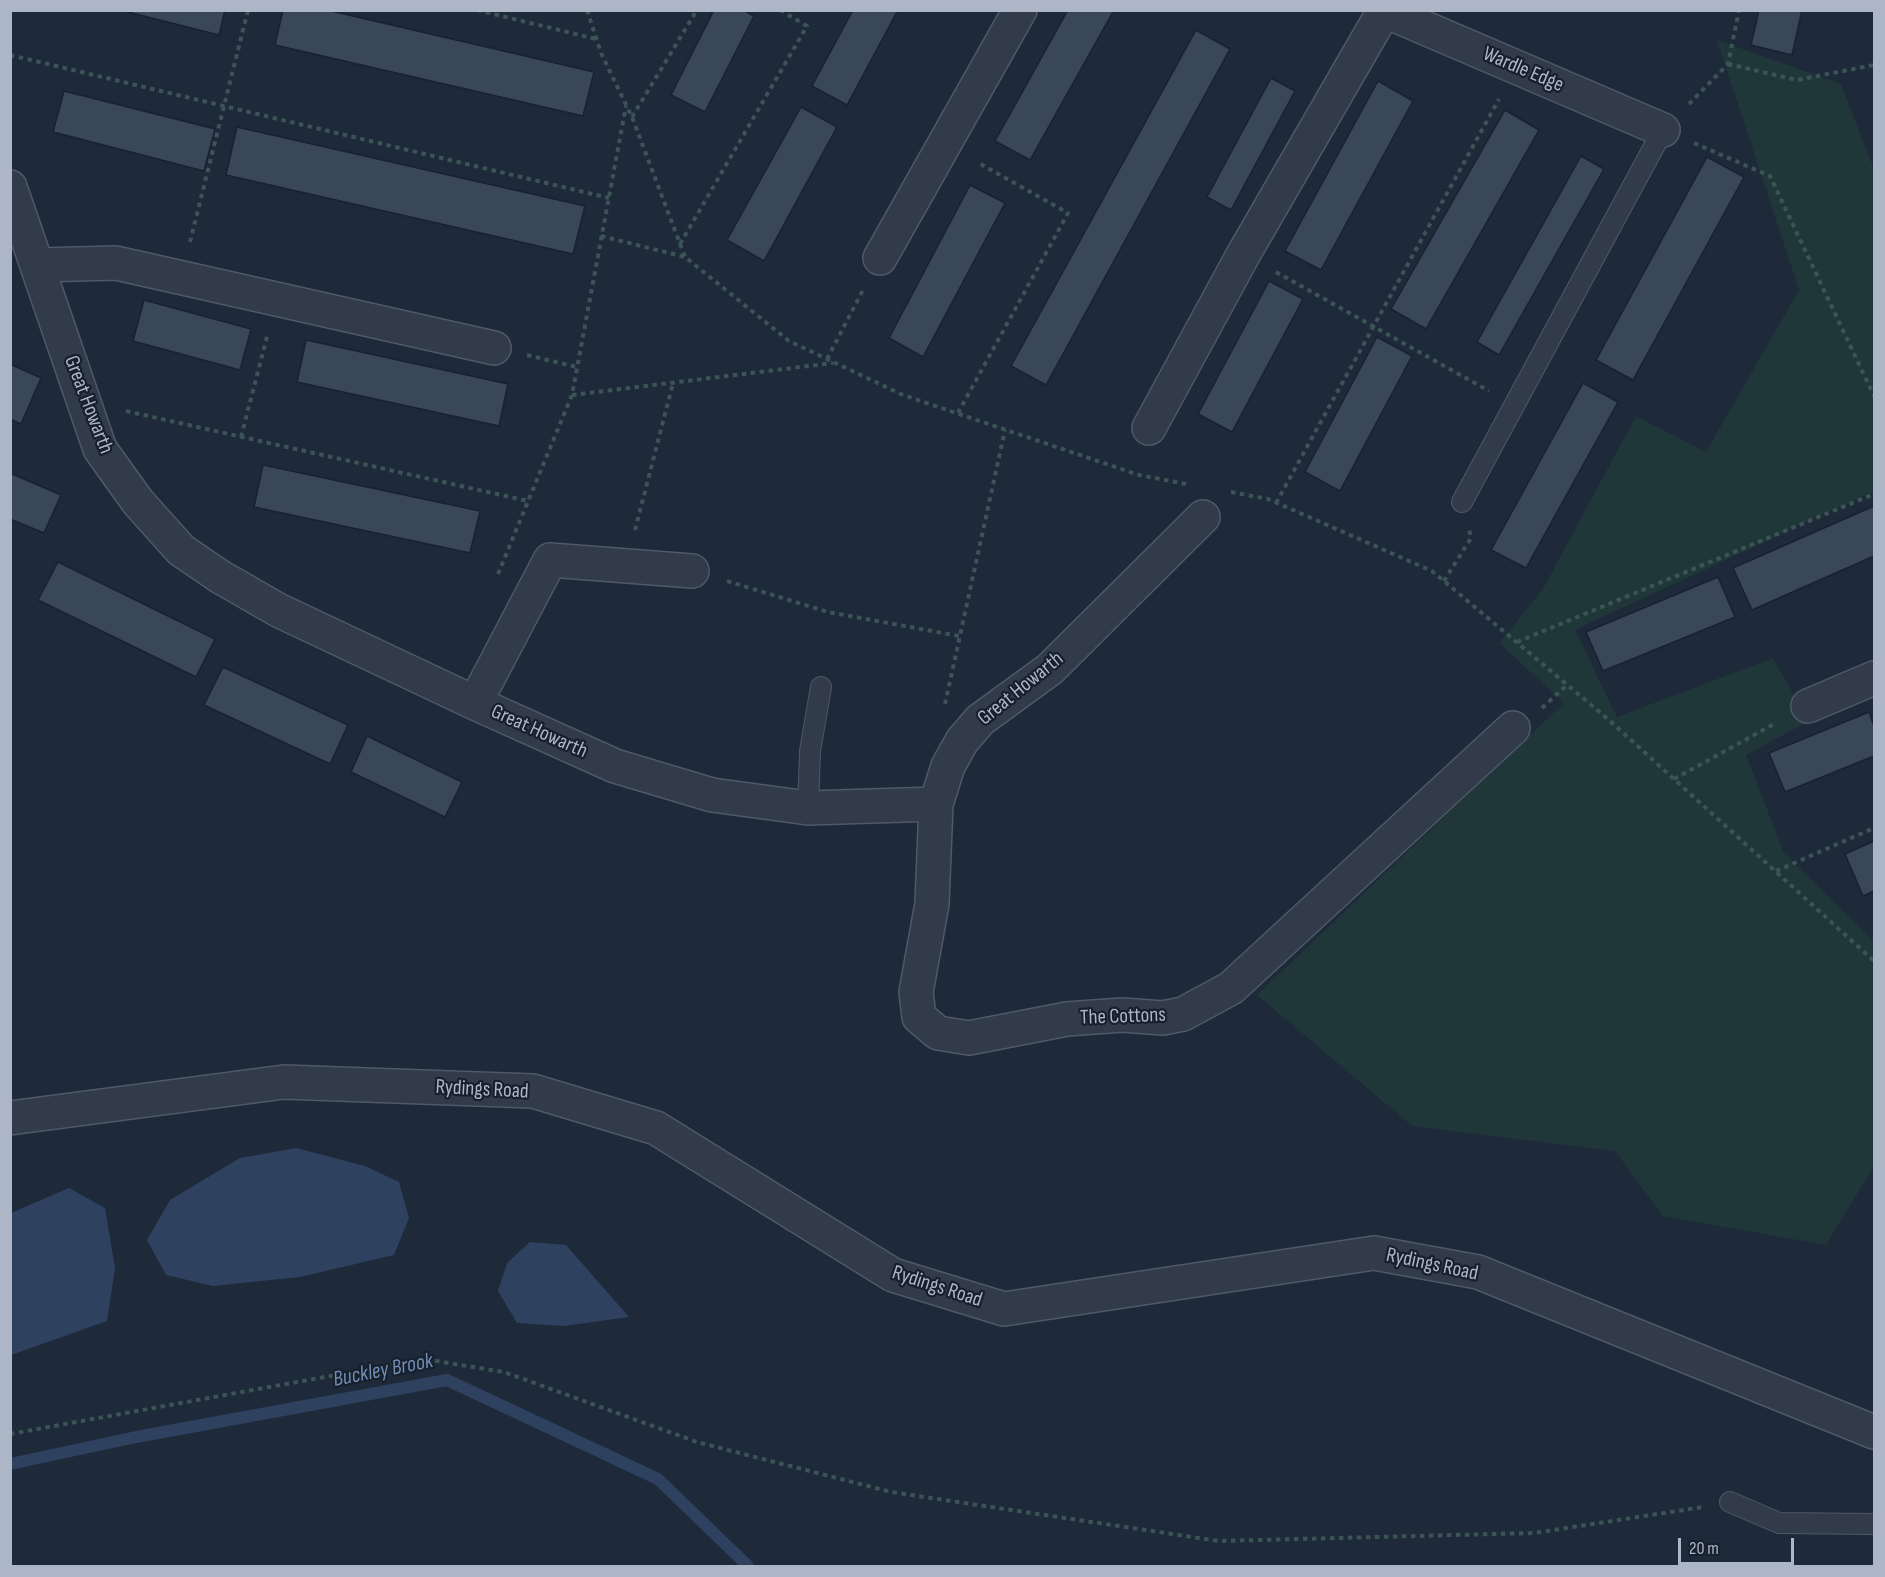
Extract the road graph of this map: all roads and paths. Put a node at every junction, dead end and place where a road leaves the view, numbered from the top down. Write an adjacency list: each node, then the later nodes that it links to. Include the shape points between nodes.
1 (248, 10): 14 (path)
2 (477, 10): 9 (path)
3 (586, 10): 9 (path)
4 (697, 10): 16 (path)
5 (780, 10): 22 (path, via 807,26)
6 (1020, 10): 18 (street)
7 (1739, 10): 11 (path)
8 (1384, 11): 13 (street, Wardle Edge); 23 (street)
9 (596, 39): 15 (path)
10 (10, 55): 14 (path)
11 (1728, 64): 12 (path, via 1797,80); 17 (path)
12 (1875, 65)
13 (1516, 67): 17 (street, Wardle Edge); 29 (path)
14 (224, 105): 20 (path); 27 (path)
15 (627, 106): 16 (path); 20 (path)
16 (632, 117): 22 (path)
17 (1663, 130): 36 (path, via 1770,176); 38 (lane)
18 (944, 144): 25 (street); 39 (path, via 1068,213)
19 (10, 187): 26 (street, Great Howarth)
20 (609, 198): 21 (path)
21 (602, 236): 24 (path); 33 (path)
22 (680, 244): 24 (path)
23 (1243, 255): 29 (path); 40 (street)
24 (685, 257): 31 (path, via 789,341)
25 (880, 258): 31 (path)
26 (39, 265): 27 (street, via 116,263); 37 (street, Great Howarth)
27 (181, 277): 28 (street)
28 (277, 299): 30 (street); 42 (path)
29 (1374, 325): 38 (path); 48 (path)
30 (494, 348): 33 (path)
31 (827, 359): 32 (path)
32 (835, 363): 34 (path); 39 (path, via 903,395)
33 (577, 367): 35 (path)
34 (673, 383): 35 (path); 50 (path)
35 (572, 395): 46 (path)
36 (1875, 396)
37 (84, 402): 42 (path); 58 (street, Great Howarth, via 100,449 138,502 182,550 278,610)
38 (1515, 405): 47 (lane)
39 (958, 413): 41 (path)
40 (1149, 428)
41 (1005, 430): 43 (path, via 1139,475); 54 (path)
42 (241, 437): 46 (path)
43 (1191, 485)
44 (1224, 491): 48 (path)
45 (1875, 494): 55 (path)
46 (528, 501): 52 (path)
47 (1462, 502): 53 (path, via 1471,538)
48 (1276, 503): 53 (path, via 1432,571)
49 (1203, 517): 61 (street, Great Howarth, via 1050,669 980,720)
50 (626, 566): 51 (street); 58 (street, via 550,560)
51 (692, 571): 54 (path, via 828,612)
52 (497, 577)
53 (1444, 581): 55 (path)
54 (959, 636): 61 (path, via 944,703)
55 (1516, 642): 62 (path)
56 (1875, 678): 59 (street)
57 (821, 687): 64 (lane, via 810,751)
58 (475, 703): 64 (street, Great Howarth, via 615,766 712,795)
59 (1808, 706): 62 (path)
60 (1512, 728): 63 (street, The Cottons, via 1231,988 1183,1014 1163,1018 1085,1017 969,1038 938,1033 919,1017 916,992 932,904)
61 (963, 741): 63 (street, Great Howarth, via 948,766)
62 (1674, 779): 66 (path)
63 (936, 804): 64 (street, Great Howarth)
64 (808, 808)
65 (1875, 828): 66 (path)
66 (1776, 872): 67 (path)
67 (1875, 961)
68 (10, 1118): 69 (street, Rydings Road, via 284,1082 533,1091 656,1128 893,1275 1004,1309 1374,1253 1478,1272)
69 (1875, 1432)
70 (10, 1434): 71 (path, via 424,1359 504,1372 698,1442 891,1492 1219,1541 1534,1533)
71 (1730, 1503): 72 (lane, via 1779,1523)
72 (1875, 1524)

